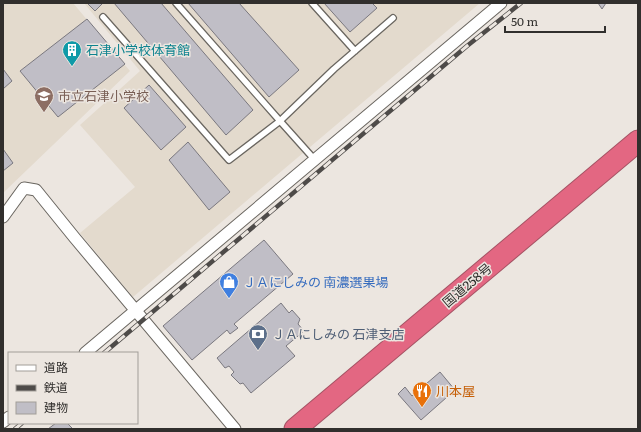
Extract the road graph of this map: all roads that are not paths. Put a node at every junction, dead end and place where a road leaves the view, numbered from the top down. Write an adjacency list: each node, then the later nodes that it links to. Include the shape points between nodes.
1 (176, 3): 7 (lane)
2 (312, 3): 6 (lane)
3 (501, 3): 9 (street)
4 (103, 17): 7 (lane, via 229,160)
5 (393, 18): 6 (lane)
6 (355, 51): 7 (lane)
7 (280, 121): 9 (lane)
8 (638, 141): 14 (highway, 国道258号)
9 (314, 159): 11 (street)
10 (3, 217): 11 (street, via 24,188 36,190)
11 (135, 310): 12 (street); 13 (street)
12 (86, 352)
13 (235, 429)
14 (295, 429)

